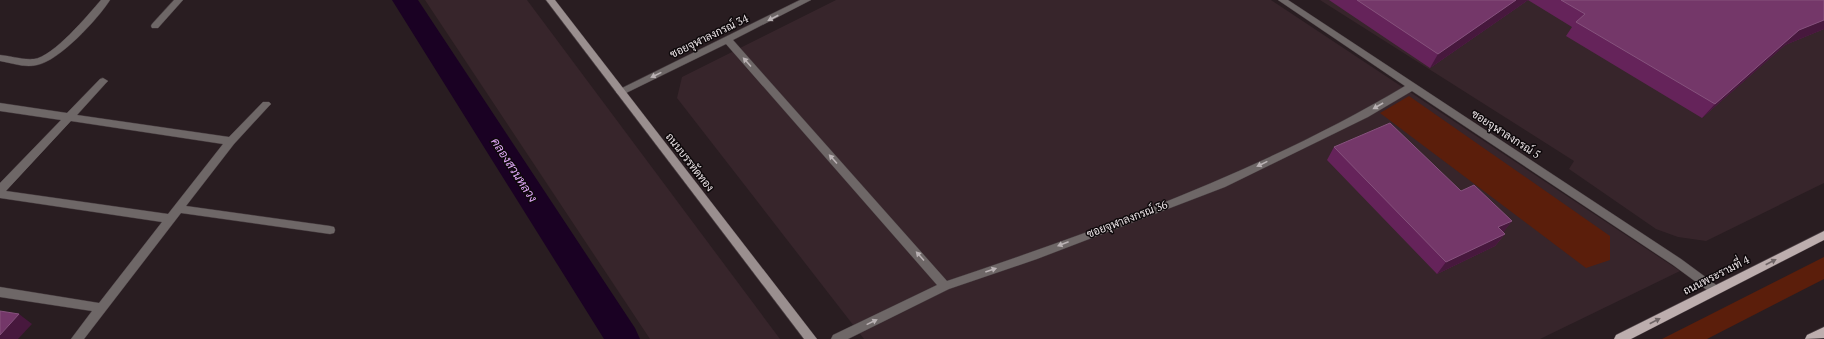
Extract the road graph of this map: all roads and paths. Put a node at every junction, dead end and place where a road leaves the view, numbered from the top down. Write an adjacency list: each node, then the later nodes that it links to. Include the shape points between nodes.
1 (106, 0): 8 (street, via 48,58 37,63)
2 (180, 0): 6 (street)
3 (550, 0): 11 (main road, ถนนบรรทัดทอง)
4 (807, 0): 7 (street, ซอยจุฬาลงกรณ์ 34, one-way to 7)
5 (1282, 0): 10 (street, ซอยจุฬาลงกรณ์ 5)
6 (155, 26)
7 (728, 40): 11 (street, ซอยจุฬาลงกรณ์ 34, one-way to 11); 22 (street, one-way to 7)
8 (0, 58)
9 (103, 81): 14 (street)
10 (1412, 86): 22 (street, ซอยจุฬาลงกรณ์ 36, via 1365,114 1221,184 1033,256); 23 (street, ซอยจุฬาลงกรณ์ 5, via 1677,262)
11 (621, 92): 28 (main road, ถนนบรรทัดทอง)
12 (266, 104): 15 (street)
13 (0, 107): 14 (street)
14 (70, 118): 15 (street); 16 (street)
15 (231, 141): 18 (street)
16 (0, 190)
17 (0, 194): 19 (street)
18 (179, 209): 19 (street); 20 (street)
19 (170, 219): 25 (street)
20 (330, 230)
21 (1824, 235): 23 (main road, ถนนพระรามที่ 4, one-way to 21)
22 (946, 286): 29 (street, ซอยจุฬาลงกรณ์ 36, one-way to 22)
23 (1715, 290): 30 (main road, ถนนพระรามที่ 4, one-way to 23)
24 (0, 292): 25 (street)
25 (101, 308): 27 (street)
26 (1824, 332): 31 (main road)
27 (77, 339)
28 (811, 339)
29 (837, 339)
30 (1620, 339)
31 (1811, 339)

